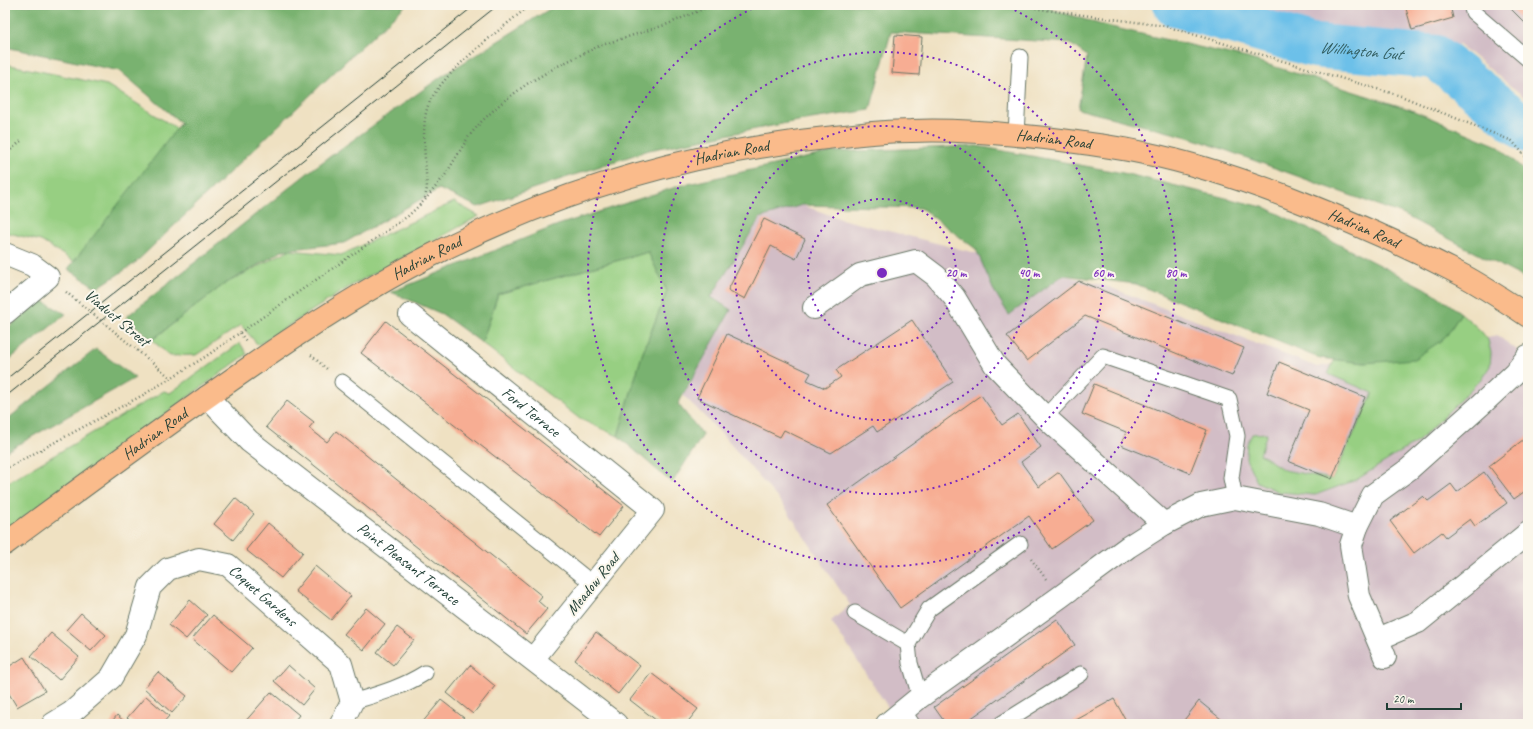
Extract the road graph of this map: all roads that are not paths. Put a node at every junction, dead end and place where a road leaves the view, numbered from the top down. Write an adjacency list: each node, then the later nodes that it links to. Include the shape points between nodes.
1 (1471, 5): 3 (lane, via 1473,12)
2 (1020, 58): 4 (lane)
3 (1528, 59)
4 (1016, 135): 9 (main road, Hadrian Road, via 1096,144 1146,153 1253,184 1357,224 1416,251 1468,278); 12 (main road, Hadrian Road, via 967,131 910,131 800,140 654,168 598,185 474,234 426,258 365,292 292,338)
5 (5, 254): 7 (street, via 32,264 48,277)
6 (814, 308): 13 (street, via 860,275 916,261 936,276 954,297 995,364)
7 (5, 313)
8 (410, 315): 15 (street, Ford Terrace)
9 (1528, 316)
10 (1528, 356): 17 (street, via 1515,373 1480,406 1409,469 1374,496)
11 (342, 382): 21 (lane)
12 (206, 397): 19 (main road, Hadrian Road); 24 (street, Point Pleasant Terrace, via 249,441)
13 (1045, 417): 14 (lane, via 1103,356 1229,399 1237,436 1231,478); 16 (street)
14 (1235, 498): 16 (street, via 1201,505); 17 (street, via 1319,514)
15 (653, 510): 21 (street, Meadow Road)
16 (1164, 524): 27 (street, via 1128,547)
17 (1357, 527): 18 (street, via 1351,545 1359,596 1381,648 1418,622)
18 (1528, 533)
19 (5, 544)
20 (1020, 544): 23 (lane, via 929,609)
21 (593, 584): 24 (street, Meadow Road)
22 (854, 613): 23 (lane)
23 (908, 644): 27 (lane, via 910,664)
24 (533, 659): 33 (street, Point Pleasant Terrace)
25 (425, 673): 28 (lane, via 391,691)
26 (1081, 674): 34 (lane)
27 (920, 697): 30 (street)
28 (352, 702): 29 (street, Coquet Gardens, via 341,664 228,565 199,559 168,569 150,587 136,635 111,678); 32 (street)
29 (75, 719): 31 (street, Coquet Gardens)
30 (901, 719)
31 (53, 724)
32 (341, 724)
33 (616, 724)
34 (1001, 724)

